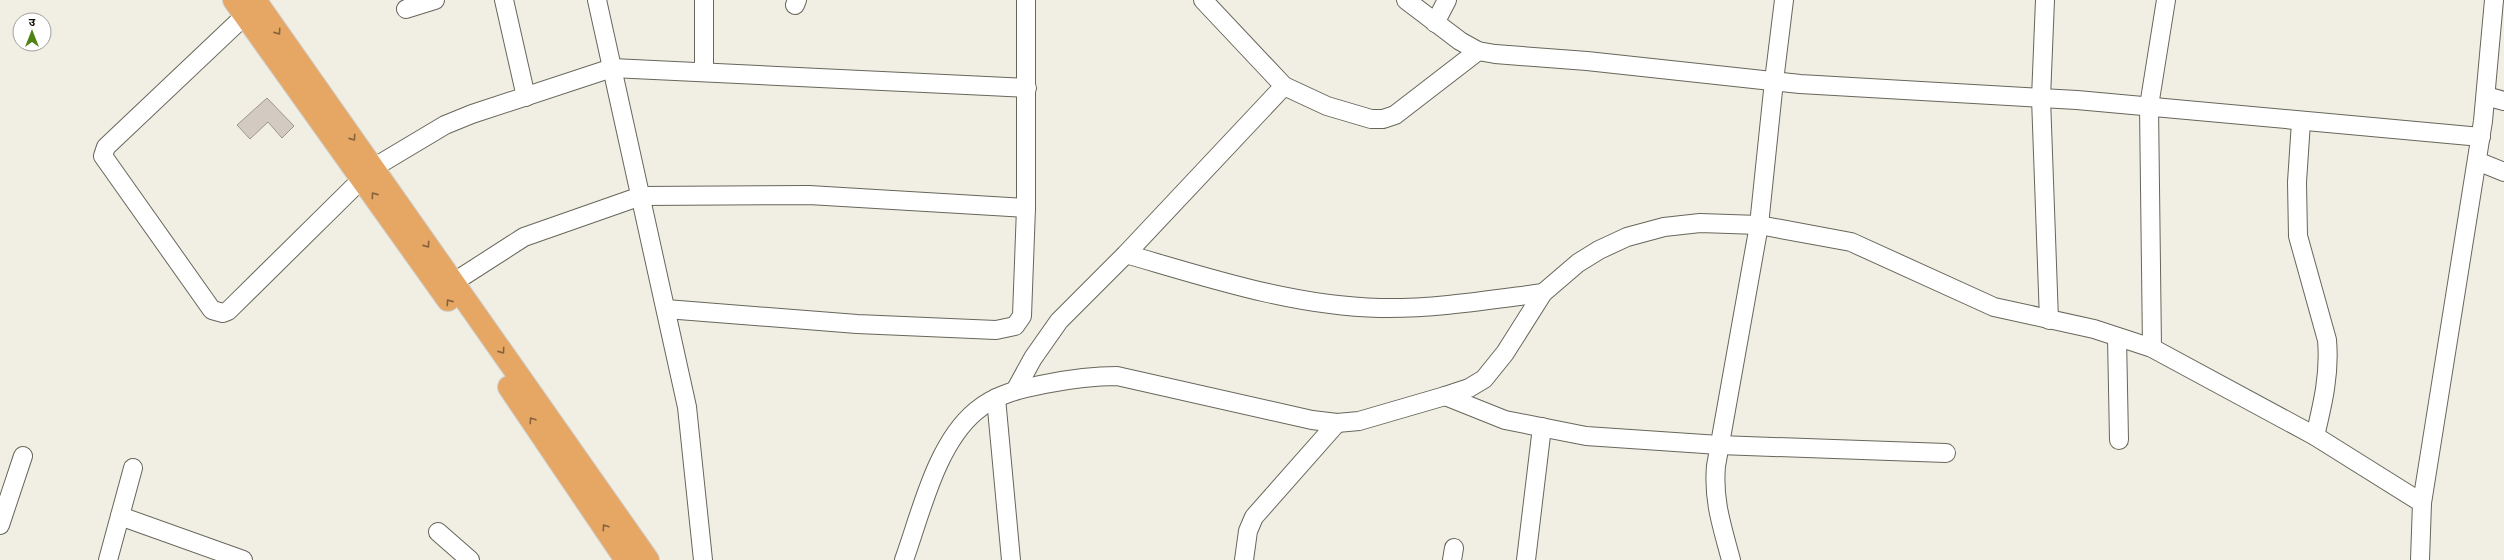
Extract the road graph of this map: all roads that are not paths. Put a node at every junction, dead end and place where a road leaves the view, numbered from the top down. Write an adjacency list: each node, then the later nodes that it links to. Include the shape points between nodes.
1 (434, 0): 14 (street)
2 (504, 0): 23 (street)
3 (597, 0): 17 (street)
4 (704, 0): 18 (street)
5 (1026, 0): 21 (street)
6 (1203, 0): 20 (street)
7 (1406, 0): 15 (street)
8 (1447, 0): 15 (street)
9 (1784, 0): 19 (street)
10 (2045, 0): 24 (street)
11 (2166, 0): 26 (street)
12 (2494, 0): 22 (street)
13 (248, 5): 31 (highway); 31 (street, via 106,147 103,156 212,310 223,313 228,310)
14 (406, 9)
15 (1435, 23): 16 (street)
16 (1478, 51): 19 (street); 20 (street, via 1395,115 1383,119 1371,119 1327,106)
17 (612, 68): 18 (street); 23 (street); 32 (street)
18 (704, 72): 21 (street)
19 (1774, 80): 24 (street, via 1800,84); 34 (street)
20 (1284, 86): 35 (street)
21 (1027, 88): 33 (street)
22 (2486, 96): 25 (street); 28 (street)
23 (526, 97): 31 (street, via 445,125)
24 (2041, 98): 26 (street); 39 (street)
25 (2504, 101)
26 (2149, 106): 27 (street); 41 (street)
27 (2301, 122): 28 (street); 47 (street, via 2297,182 2298,236 2327,340 2329,356 2325,392)
28 (2481, 137): 29 (street)
29 (2477, 161): 30 (street); 53 (street)
30 (2504, 172)
31 (368, 173): 36 (highway, one-way to 36); 60 (highway, one-way to 31)
32 (641, 196): 33 (street, via 809,195); 36 (street, via 524,237); 38 (street)
33 (1026, 208): 38 (street, via 1022,316 1015,326 1007,329 857,324)
34 (1759, 225): 37 (street, via 1700,223 1664,227 1627,237 1578,263); 39 (street, via 1851,242 1994,307); 49 (street)
35 (1126, 254): 37 (street, via 1248,289 1316,303 1380,308 1458,304); 42 (street, via 1059,321 1033,358)
36 (454, 282): 61 (highway, one-way to 61)
37 (1543, 293): 43 (street, via 1489,375 1469,388)
38 (666, 309): 62 (street, via 687,407)
39 (2049, 320): 40 (street, via 2094,329)
40 (2117, 337): 41 (street); 48 (street)
41 (2152, 348): 47 (street)
42 (1016, 389): 44 (street); 45 (street, via 1089,376 1117,376 1312,420)
43 (1445, 396): 45 (street, via 1359,421); 46 (street, via 1505,420)
44 (996, 398): 63 (street, via 976,411 952,441 936,470); 64 (street)
45 (1337, 423): 65 (street, via 1254,518 1248,531)
46 (1542, 427): 49 (street, via 1586,436); 66 (street)
47 (2315, 436): 53 (street)
48 (2119, 440)
49 (1719, 445): 50 (street); 67 (street, via 1714,489)
50 (1946, 453)
51 (23, 456): 55 (street)
52 (133, 468): 54 (street)
53 (2422, 503): 68 (street)
54 (120, 516): 57 (street); 58 (street)
55 (0, 526)
56 (438, 532): 59 (street)
57 (108, 560)
58 (243, 560)
59 (470, 560)
60 (626, 560)
61 (648, 560)
62 (703, 560)
63 (904, 560)
64 (1011, 560)
65 (1244, 560)
66 (1526, 560)
67 (1731, 560)
68 (2420, 560)

